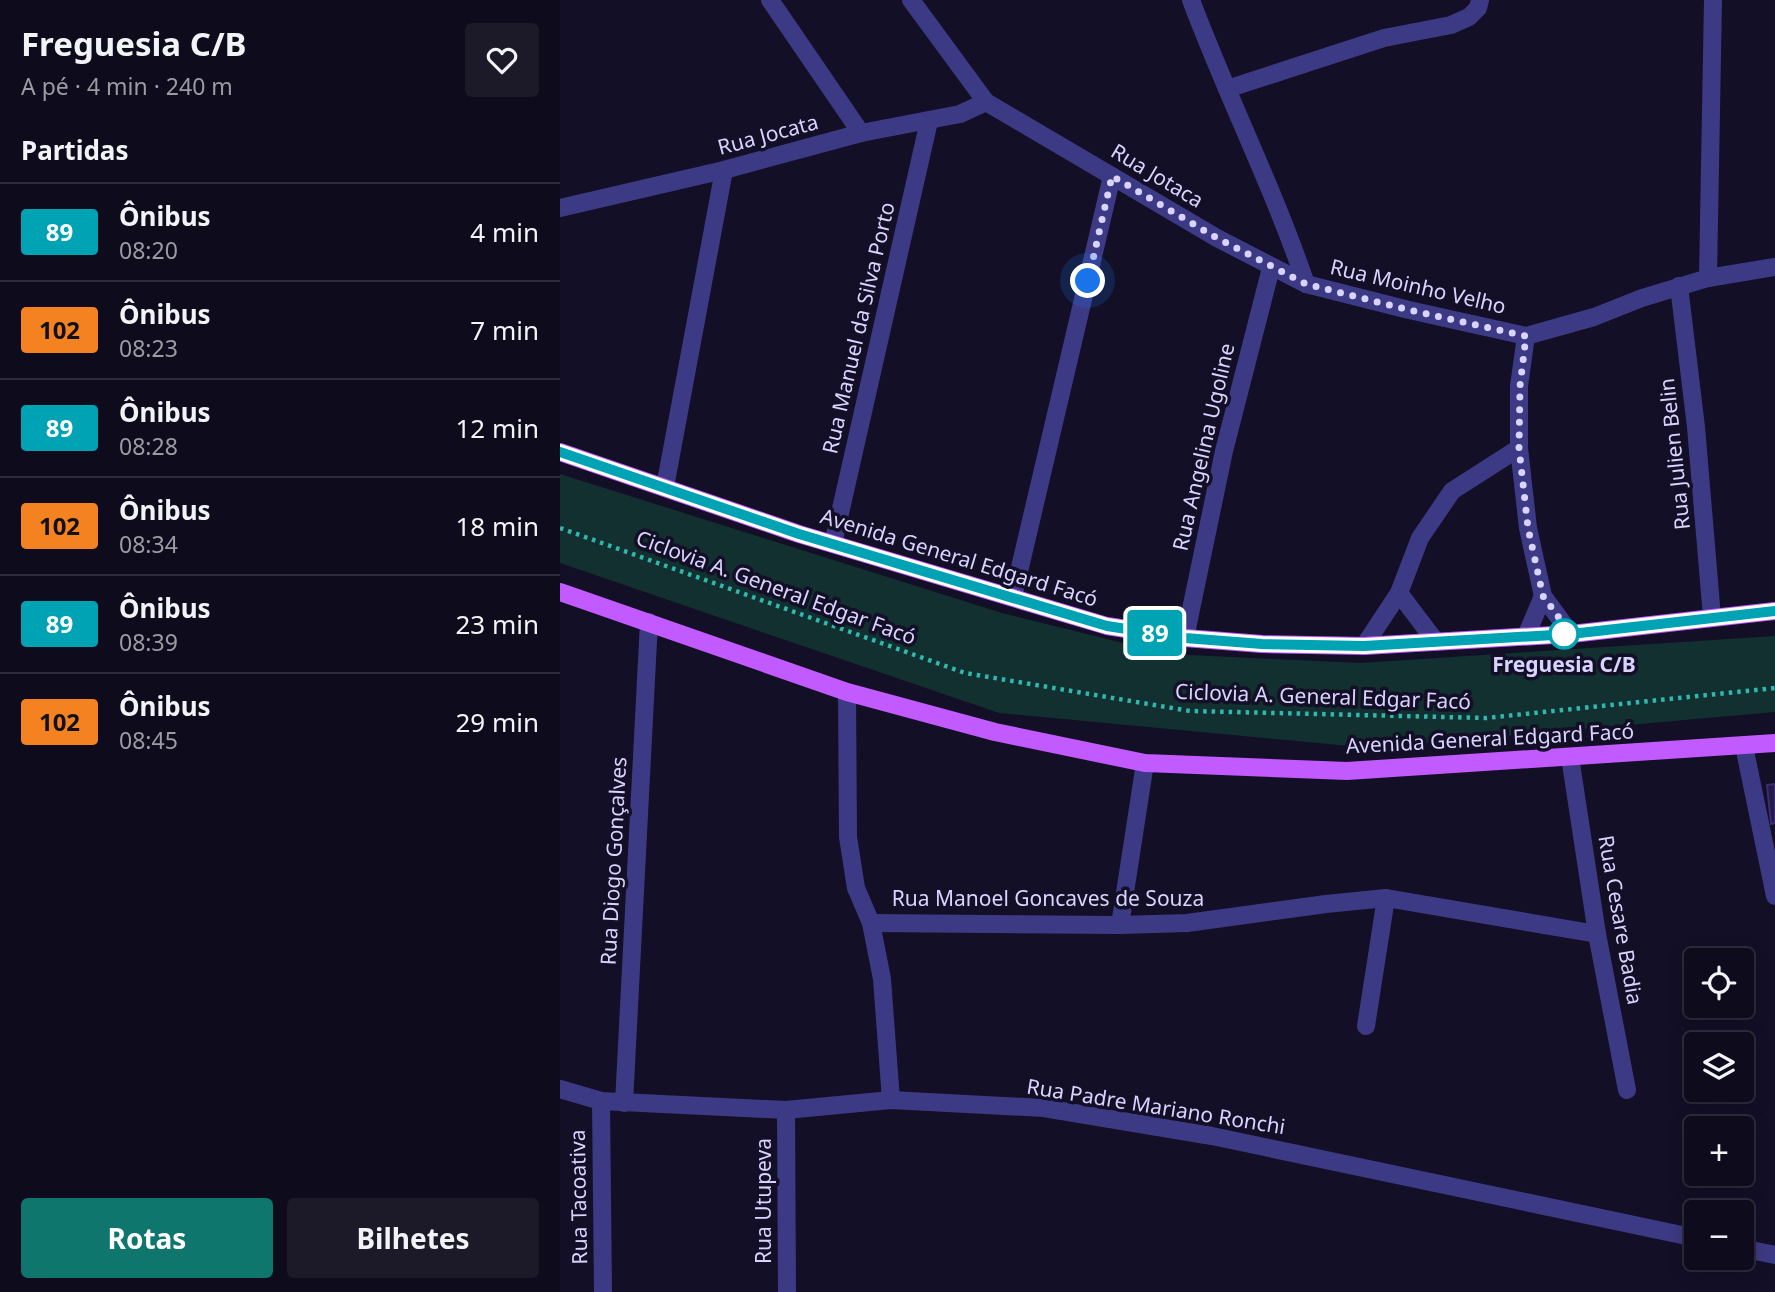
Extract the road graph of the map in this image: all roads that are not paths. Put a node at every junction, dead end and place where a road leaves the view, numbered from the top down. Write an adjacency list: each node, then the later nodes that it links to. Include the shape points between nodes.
1 (770, 0): 9 (street)
2 (911, 0): 7 (street)
3 (1191, 0): 6 (street, Rua Moinho Velho)
4 (1480, 0): 6 (street, via 1469,17 1451,25 1384,38)
5 (1713, 0): 15 (street)
6 (1227, 89): 16 (street, Rua Moinho Velho, via 1267,177)
7 (986, 103): 8 (street, Rua Jocata); 11 (street, Rua Jotaca)
8 (929, 121): 9 (street, Rua Jocata); 22 (street, Rua Manuel da Silva Porto)
9 (861, 133): 10 (street, Rua Jocata)
10 (724, 170): 12 (street, Rua Jocata); 21 (street)
11 (1112, 176): 14 (street, Rua Jotaca); 26 (street)
12 (560, 208)
13 (1775, 267): 15 (street, Rua Moinho Velho)
14 (1271, 268): 16 (street, Rua Jotaca); 32 (street, Rua Angelina Ugoline, via 1224,451)
15 (1707, 278): 17 (street, Rua Moinho Velho)
16 (1306, 284): 18 (street, Rua Moinho Velho)
17 (1679, 286): 18 (street, Rua Moinho Velho); 28 (street, Rua Julien Belin)
18 (1526, 336): 19 (street)
19 (1519, 448): 24 (street, via 1452,491 1420,538); 25 (street, via 1528,528)
20 (560, 452): 21 (main road, Avenida General Edgard Facó)
21 (665, 487): 22 (main road, Avenida General Edgard Facó)
22 (833, 544): 26 (main road, Avenida General Edgard Facó)
23 (560, 592): 29 (main road, Avenida General Edgard Facó)
24 (1399, 593): 33 (street); 34 (street)
25 (1543, 596): 30 (street); 31 (street)
26 (1013, 597): 32 (main road, Avenida General Edgard Facó, via 1107,626)
27 (1775, 611): 28 (main road, Avenida General Edgard Facó)
28 (1712, 617): 30 (main road, Avenida General Edgard Facó)
29 (649, 622): 35 (main road, Avenida General Edgard Facó); 50 (street, Rua Diogo Gonçalves)
30 (1571, 634): 31 (main road, Avenida General Edgard Facó)
31 (1526, 636): 33 (main road, Avenida General Edgard Facó)
32 (1185, 638): 34 (main road, Avenida General Edgard Facó)
33 (1436, 642): 34 (main road, Avenida General Edgard Facó)
34 (1364, 646)
35 (847, 692): 39 (main road, Avenida General Edgard Facó, via 995,732); 42 (street, via 848,837 856,888)
36 (1775, 743): 37 (main road, Avenida General Edgard Facó)
37 (1744, 746): 38 (main road, Avenida General Edgard Facó); 40 (street)
38 (1570, 757): 39 (main road, Avenida General Edgard Facó, via 1347,771); 44 (street, Rua Cesare Badia)
39 (1145, 763): 43 (street)
40 (1775, 896)
41 (1386, 898): 43 (street, Rua Manoel Goncaves de Souza, via 1187,923); 44 (street, Rua Manoel Goncaves de Souza); 45 (street)
42 (872, 923): 43 (street, Rua Manoel Goncaves de Souza); 48 (street, via 882,979)
43 (1120, 925)
44 (1597, 934): 47 (street, Rua Cesare Badia)
45 (1366, 1026)
46 (560, 1089): 49 (street, Rua Padre Mariano Ronchi)
47 (1627, 1090)
48 (891, 1100): 51 (street, Rua Padre Mariano Ronchi); 52 (street, Rua Padre Mariano Ronchi, via 1044,1108 1199,1133)
49 (601, 1101): 50 (street, Rua Padre Mariano Ronchi); 55 (street, Rua Tacoativa)
50 (624, 1102): 51 (street, Rua Padre Mariano Ronchi)
51 (786, 1110): 56 (street, Rua Utupeva)
52 (1684, 1235)
53 (1754, 1251): 54 (street)
54 (1775, 1255)
55 (603, 1292)
56 (787, 1292)

